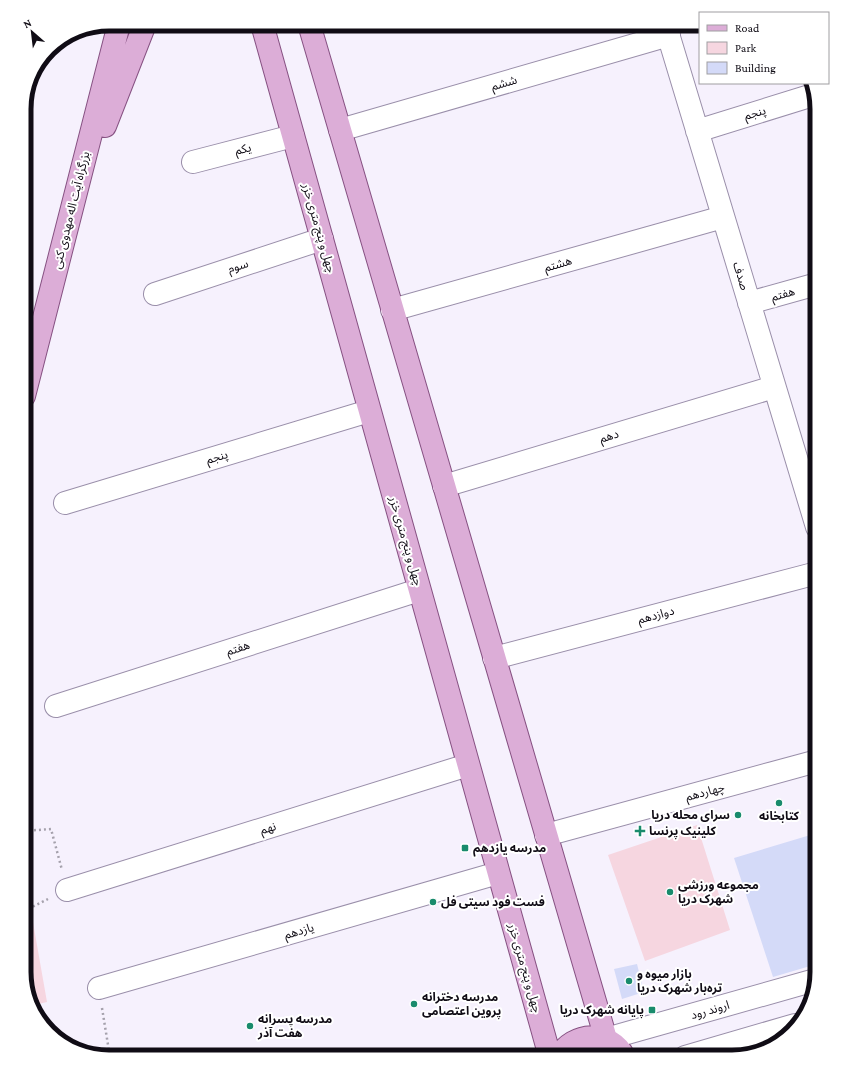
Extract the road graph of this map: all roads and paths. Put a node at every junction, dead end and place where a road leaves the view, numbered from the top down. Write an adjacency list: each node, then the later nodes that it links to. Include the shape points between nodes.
1 (117, 31): 13 (main road, بزرگراه آیت اله مهدوی کنی)
2 (142, 31): 13 (main road)
3 (264, 31): 10 (main road, چهل و پنج متری خزر)
4 (311, 31): 8 (main road)
5 (664, 31): 8 (street, ششم)
6 (667, 31): 9 (street, صدف)
7 (808, 96): 9 (street, پنجم)
8 (340, 130): 18 (main road)
9 (697, 131): 12 (street, صدف)
10 (293, 136): 11 (street, یکم); 14 (main road, چهل و پنج متری خزر)
11 (192, 162)
12 (723, 217): 17 (street, صدف); 18 (street, هشتم)
13 (68, 219): 19 (main road, بزرگراه آیت اله مهدوی کنی)
14 (322, 239): 16 (street, سوم); 21 (main road, چهل و پنج متری خزر)
15 (810, 286): 17 (street, هفتم)
16 (155, 294)
17 (750, 304): 20 (street, صدف)
18 (392, 310): 23 (main road)
19 (31, 368)
20 (774, 387): 22 (street, صدف); 23 (street, دهم)
21 (369, 411): 24 (street, پنجم); 26 (main road, چهل و پنج متری خزر)
22 (810, 480)
23 (444, 486): 27 (main road)
24 (65, 503)
25 (810, 575): 27 (street, دوازدهم)
26 (419, 590): 28 (street, هفتم); 30 (main road, چهل و پنج متری خزر)
27 (494, 658): 32 (main road)
28 (56, 706)
29 (810, 763): 32 (street, چهاردهم)
30 (468, 765): 33 (main road, چهل و پنج متری خزر); 34 (street, نهم)
31 (31, 830): 34 (path, via 51,829)
32 (546, 835): 39 (main road)
33 (498, 873): 37 (street, یازدهم); 41 (main road, چهل و پنج متری خزر)
34 (67, 890): 35 (path)
35 (31, 908)
36 (809, 982): 39 (street, اروند رود)
37 (99, 988): 40 (path)
38 (787, 1027): 44 (street)
39 (606, 1039): 42 (main road, via 582,1037); 43 (main road)
40 (109, 1050)
41 (548, 1050)
42 (563, 1050)
43 (619, 1050)
44 (709, 1050)

